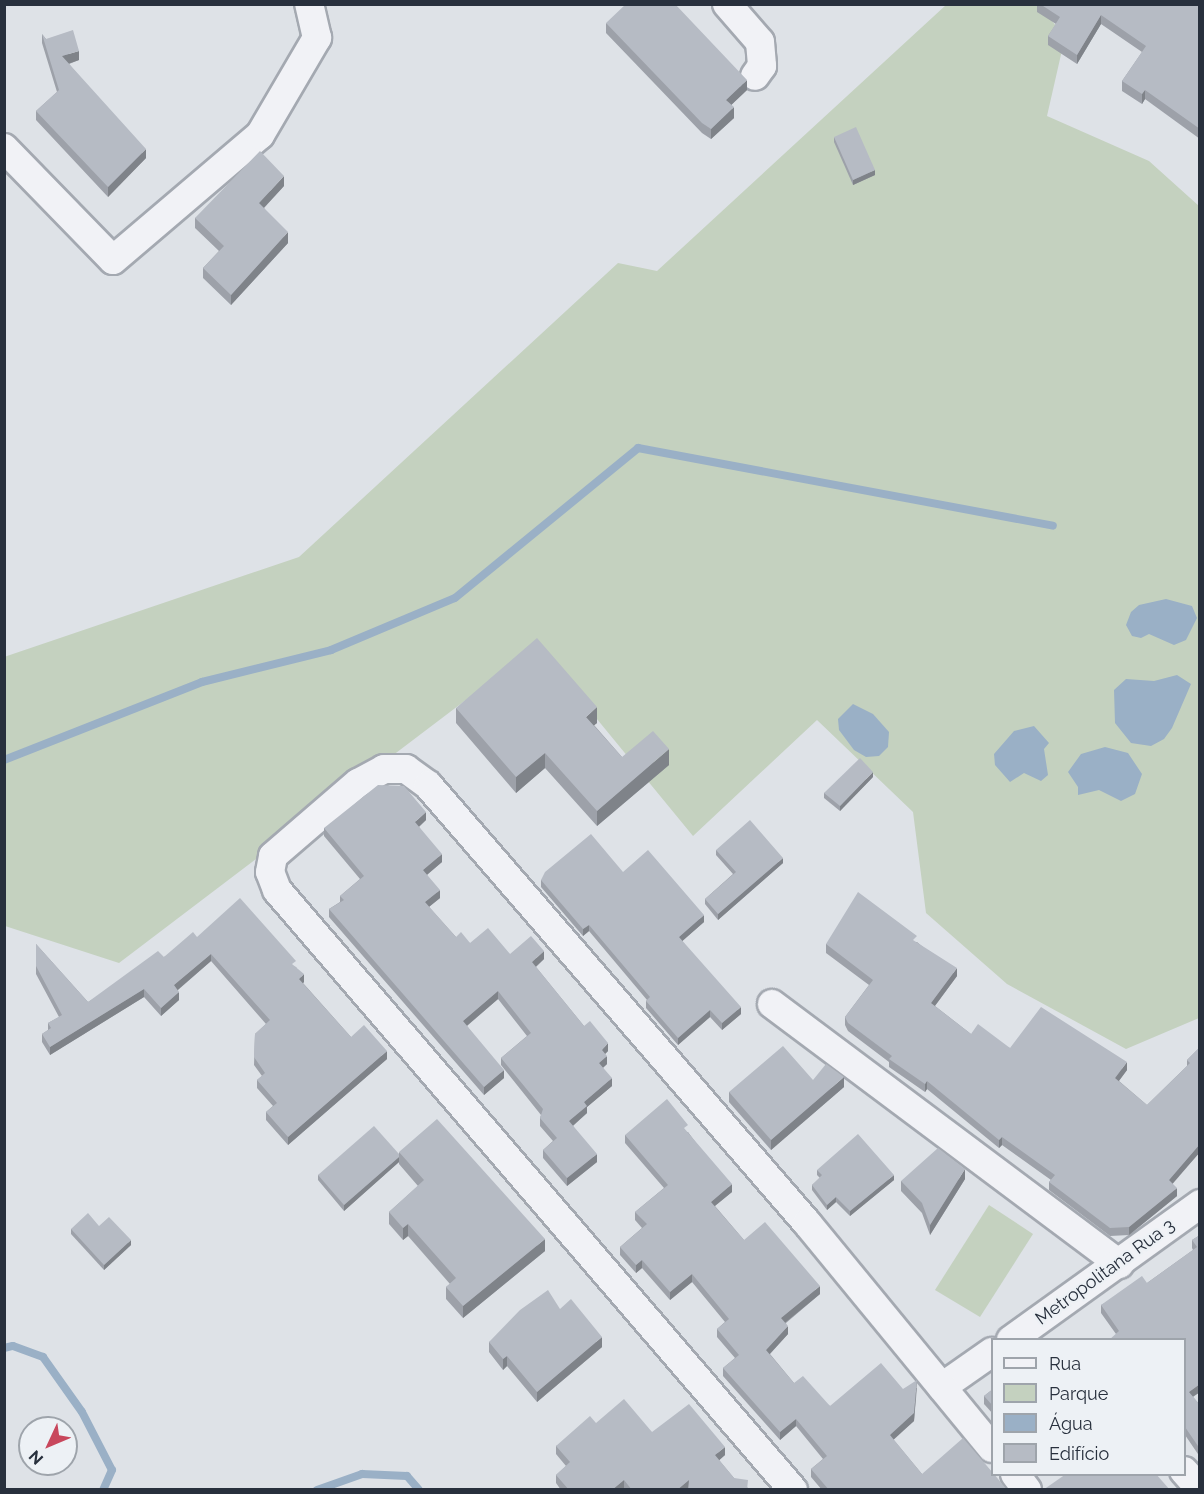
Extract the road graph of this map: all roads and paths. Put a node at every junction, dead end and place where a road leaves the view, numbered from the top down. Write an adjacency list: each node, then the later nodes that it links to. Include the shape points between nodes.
1 (309, 4): 4 (street, via 317,38 260,135 113,260)
2 (727, 4): 3 (street, via 760,42 762,66)
3 (754, 76)
4 (4, 148)
5 (772, 1004): 7 (street)
6 (1200, 1204): 7 (street, Metropolitana Rua 3)
7 (1120, 1264): 8 (street, Metropolitana Rua 3)
8 (1014, 1338)
9 (991, 1353): 10 (street)
10 (942, 1387): 11 (street); 15 (street, via 807,1222 428,785 406,770 384,768 358,783 273,856 270,872 277,890)
11 (991, 1446)
12 (1186, 1472): 14 (street)
13 (1016, 1476): 16 (street)
14 (1200, 1489)
15 (793, 1490)
16 (1027, 1490)

